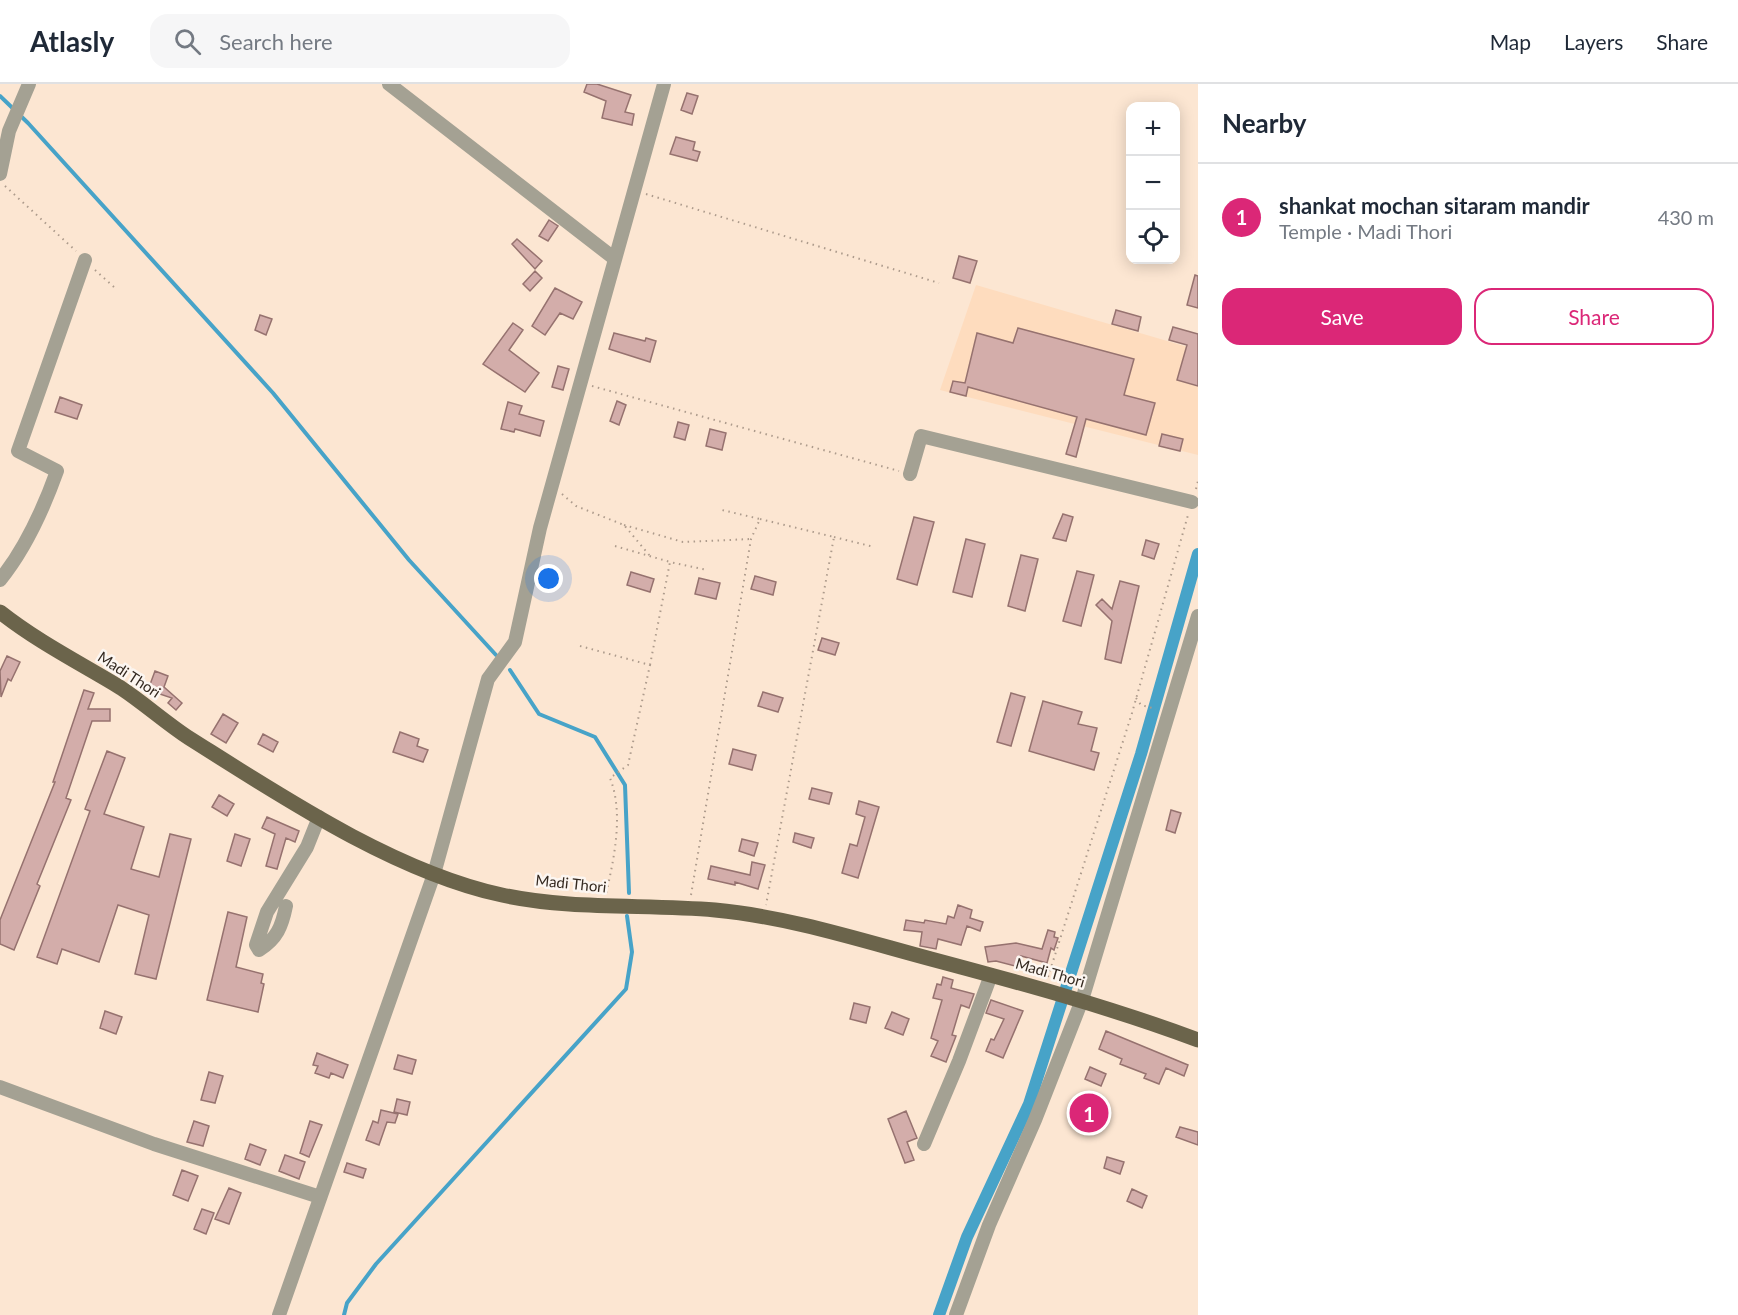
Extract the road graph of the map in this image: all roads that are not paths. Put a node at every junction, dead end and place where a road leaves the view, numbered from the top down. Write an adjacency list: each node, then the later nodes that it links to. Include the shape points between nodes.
1 (29, 84): 4 (street, via 9,131)
2 (389, 84): 6 (street)
3 (664, 84): 6 (street)
4 (0, 174)
5 (85, 260): 9 (street, via 18,451 57,471 26,543)
6 (615, 260): 13 (street, via 552,486 515,642 488,679)
7 (910, 474): 8 (street, via 921,436)
8 (1192, 502)
9 (0, 580)
10 (0, 612): 12 (main road, Madi Thori, via 35,639 122,689 188,737)
11 (1197, 622): 16 (street)
12 (319, 817): 13 (main road, Madi Thori); 14 (street, via 307,847 267,912 256,945 259,950 273,942)
13 (434, 874): 15 (main road, Madi Thori, via 502,895 603,906 690,909 799,923); 20 (street)
14 (286, 906)
15 (991, 975): 16 (main road, Madi Thori); 19 (street)
16 (1077, 998): 17 (main road, Madi Thori); 22 (street, via 1035,1120 989,1225)
17 (1198, 1040)
18 (0, 1087): 20 (street, via 154,1144)
19 (924, 1144)
20 (320, 1197): 21 (street)
21 (279, 1315)
22 (956, 1315)

